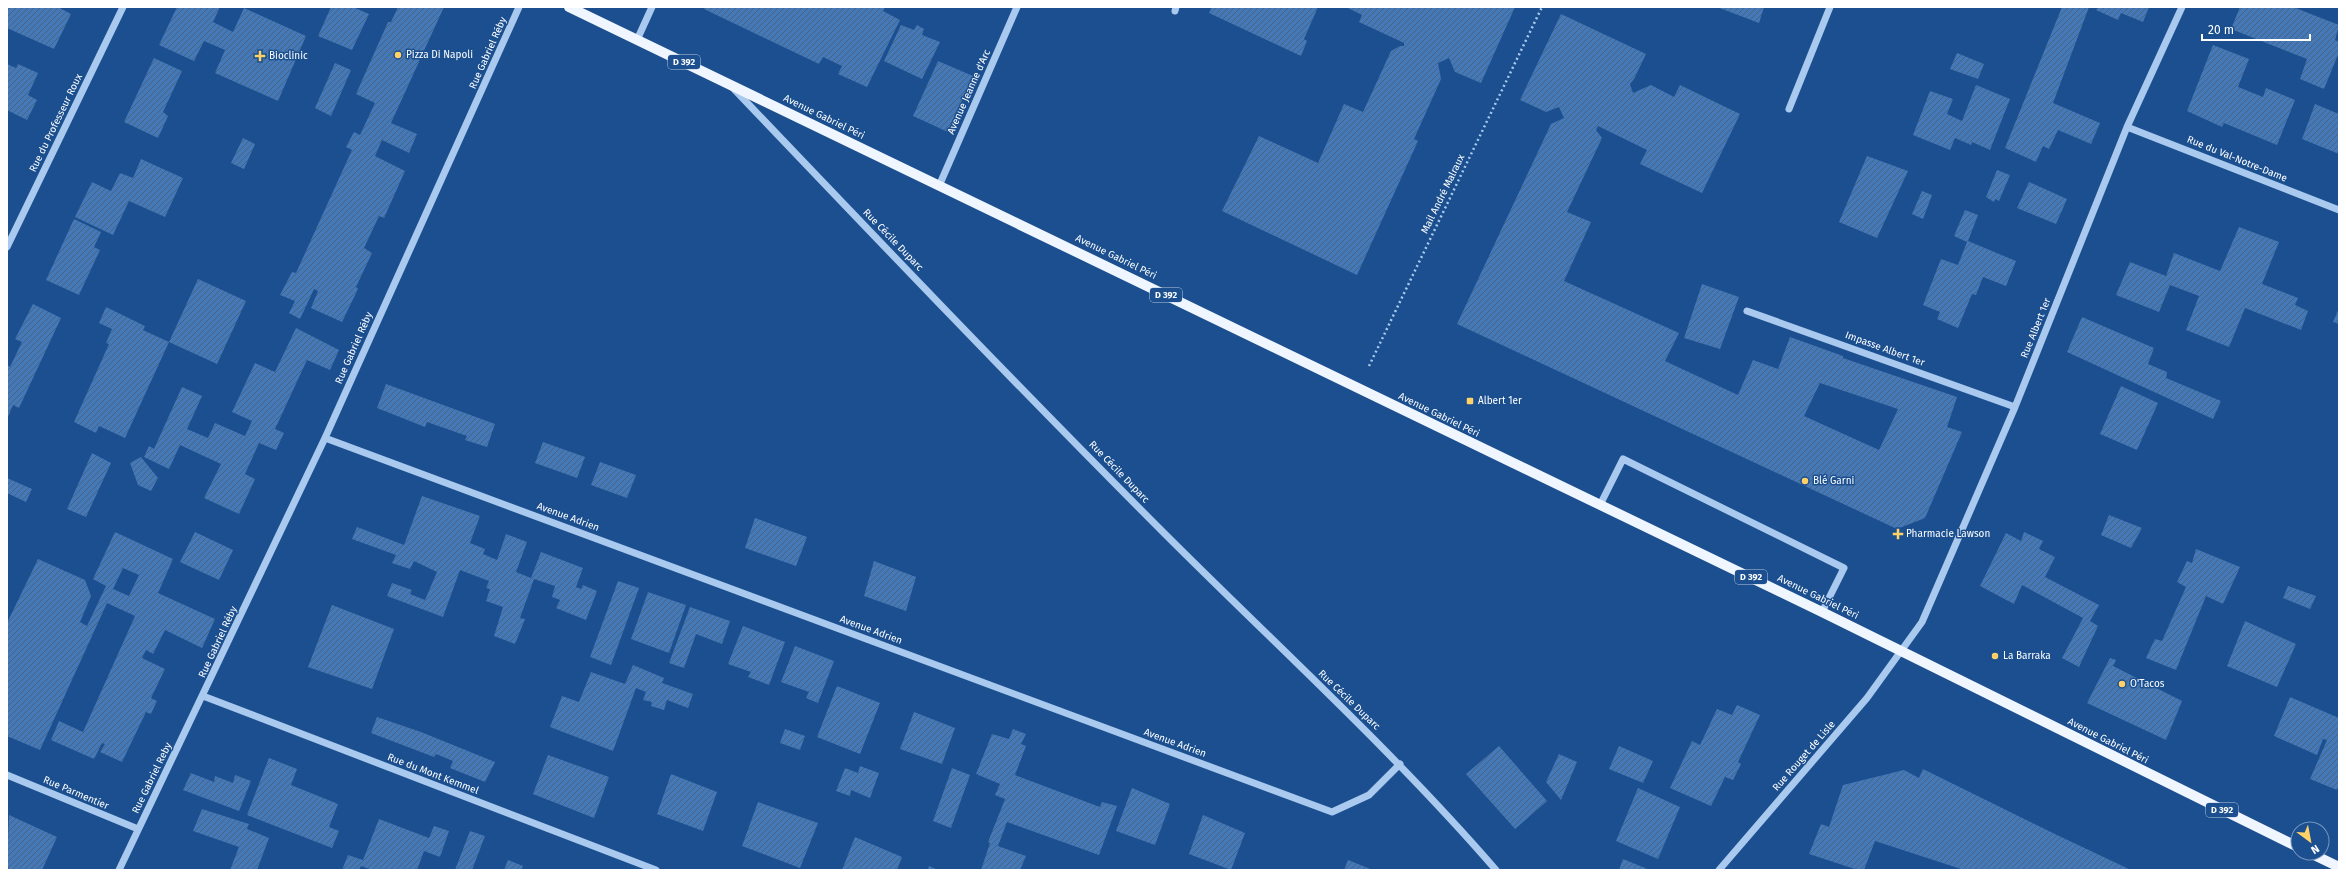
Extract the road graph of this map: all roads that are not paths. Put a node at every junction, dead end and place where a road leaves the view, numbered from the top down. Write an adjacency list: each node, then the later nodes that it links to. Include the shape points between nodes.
1 (123, 7): 14 (street, Rue du Professeur Roux)
2 (519, 7): 17 (street, Rue Gabriel Réby)
3 (569, 7): 8 (main road, Avenue Gabriel Péri / D 392)
4 (652, 7): 8 (street)
5 (1018, 7): 12 (street, Avenue Jeanne d'Arc)
6 (1830, 7): 10 (street)
7 (2182, 7): 11 (street, Rue Albert 1er)
8 (636, 40): 9 (main road, Avenue Gabriel Péri / D 392)
9 (731, 86): 12 (main road, Avenue Gabriel Péri / D 392); 22 (street, Rue Cécile Duparc, via 1165,533)
10 (1789, 109)
11 (2127, 127): 13 (street, Rue du Val-Notre-Dame); 16 (street, Rue Albert 1er)
12 (939, 186): 18 (main road, Avenue Gabriel Péri / D 392)
13 (2339, 210)
14 (7, 247)
15 (1748, 311): 16 (street, Impasse Albert 1er)
16 (2015, 406): 20 (street, Rue Albert 1er, via 1922,622)
17 (325, 438): 21 (street, Rue Gabriel Réby); 22 (street, Avenue Adrien, via 1332,812 1369,795)
18 (1600, 505): 19 (main road, Avenue Gabriel Péri / D 392); 19 (street, via 1623,459 1844,568)
19 (1822, 612): 20 (main road, Avenue Gabriel Péri / D 392)
20 (1901, 652): 25 (main road, Avenue Gabriel Péri / D 392); 31 (street, Rue Rouget de Lisle, via 1868,698)
21 (203, 696): 24 (street, Rue Gabriel Reby); 29 (street, Rue du Mont Kemmel)
22 (1400, 764): 30 (street, Rue Cécile Duparc)
23 (7, 775): 24 (street, Rue Parmentier)
24 (138, 829): 28 (street, Rue Gabriel Reby)
25 (2290, 843)
26 (2327, 861): 27 (main road)
27 (2339, 867)
28 (119, 870)
29 (656, 870)
30 (1496, 870)
31 (1719, 870)

